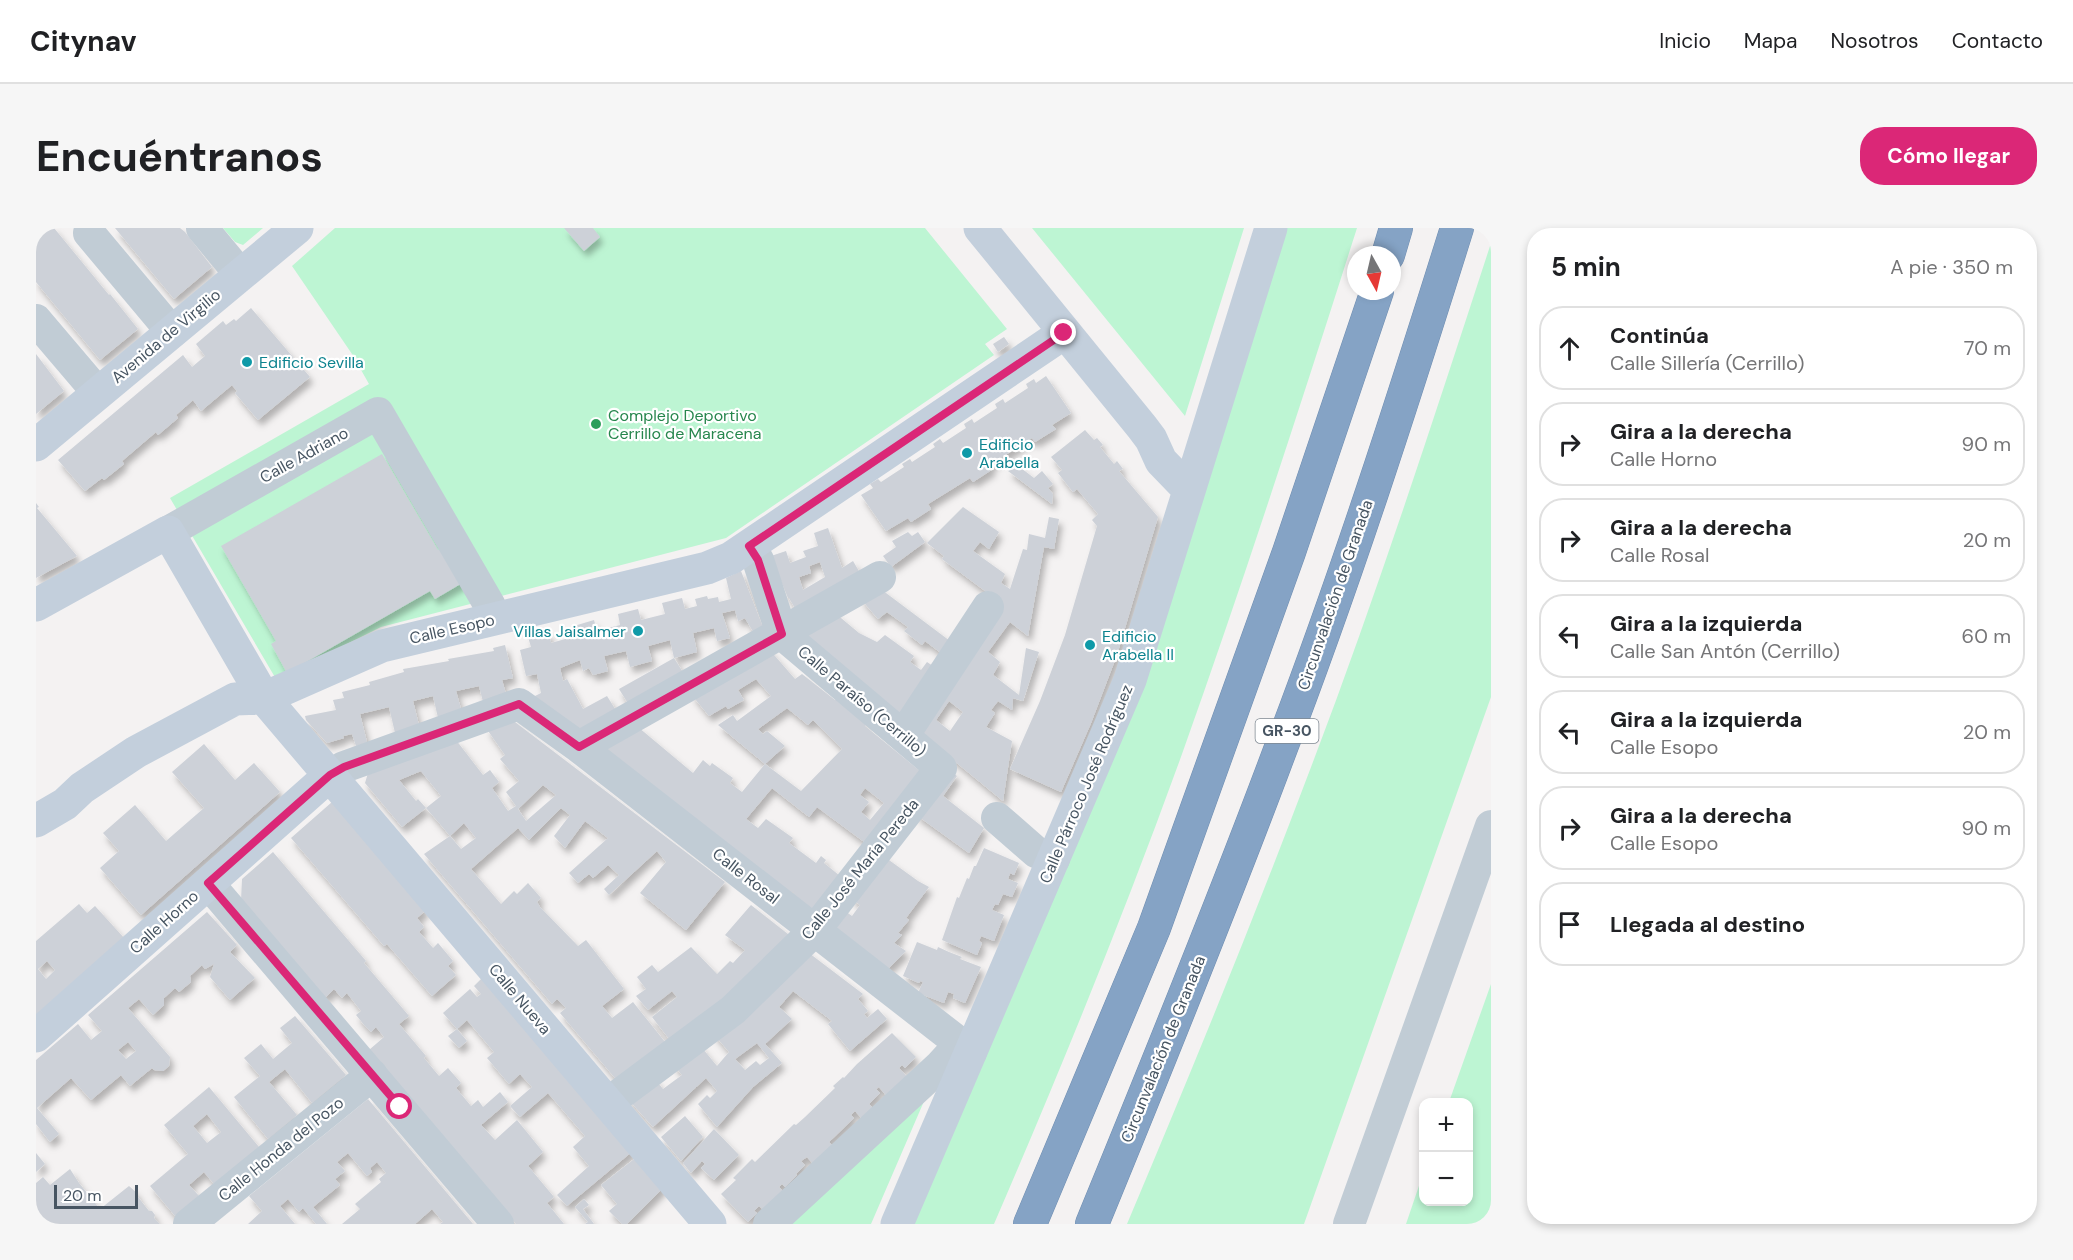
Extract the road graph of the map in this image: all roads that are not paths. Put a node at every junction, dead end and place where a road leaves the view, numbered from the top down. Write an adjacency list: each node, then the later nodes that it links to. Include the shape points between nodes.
1 (202, 228): 9 (street)
2 (297, 228): 9 (street, Avenida de Virgilio)
3 (980, 228): 13 (street)
4 (1271, 228): 17 (street, Calle Párroco José Rodríguez)
5 (1396, 228): 8 (highway)
6 (1457, 228): 48 (highway, Circunvalación de Granada / GR-30, via 1406,390 1280,751)
7 (89, 233): 12 (street)
8 (1391, 246)
9 (240, 274): 12 (street, Avenida de Virgilio)
10 (1374, 300): 47 (highway, GR-30, via 1289,552 1154,928)
11 (36, 320): 14 (street)
12 (172, 332): 14 (street, Avenida de Virgilio)
13 (1064, 333): 15 (street); 20 (street, Calle Esopo)
14 (98, 393): 16 (street, Avenida de Virgilio)
15 (1151, 439): 17 (street, via 1179,449); 18 (street, via 1161,461)
16 (36, 445)
17 (1202, 449): 18 (street, Calle Párroco José Rodríguez)
18 (1190, 490): 35 (street, Calle Párroco José Rodríguez, via 1130,680)
19 (168, 532): 22 (street, Calle Adriano); 23 (street, Calle Adriano, via 378,413); 26 (street)
20 (749, 546): 25 (street, via 758,560); 26 (street, Calle Esopo, via 707,568 382,646)
21 (880, 578): 25 (street)
22 (36, 605)
23 (490, 606)
24 (988, 607): 28 (street)
25 (782, 634): 28 (street, Calle Paraíso (Cerrillo)); 29 (street)
26 (264, 698): 31 (street); 33 (street, Calle Esopo, via 235,699 136,752)
27 (519, 704): 29 (street, Calle Rosal); 31 (street, Calle Horno)
28 (903, 736): 30 (street, Calle Paraíso (Cerrillo))
29 (579, 747): 37 (street, Calle Rosal)
30 (941, 768): 37 (street, Calle José María Pereda)
31 (330, 775): 36 (street, Calle Horno); 41 (street, Calle Nueva)
32 (997, 818): 35 (street, via 1036,852)
33 (36, 822)
34 (1491, 826): 49 (street)
35 (1054, 859): 39 (street, Calle Párroco José Rodríguez)
36 (208, 883): 38 (street, Calle Horno); 40 (street)
37 (815, 930): 39 (street, Calle Rosal); 41 (street, Calle José María Pereda, via 733,1010)
38 (36, 1036)
39 (966, 1047): 45 (street, Calle Párroco José Rodríguez, via 940,1066); 46 (street, Calle Párroco José Rodríguez)
40 (372, 1075): 42 (street, Calle Honda del Pozo); 43 (street)
41 (608, 1103): 44 (street, Calle Nueva)
42 (189, 1224)
43 (498, 1224)
44 (710, 1224)
45 (769, 1224)
46 (897, 1224)
47 (1030, 1224)
48 (1092, 1224)
49 (1349, 1224)

